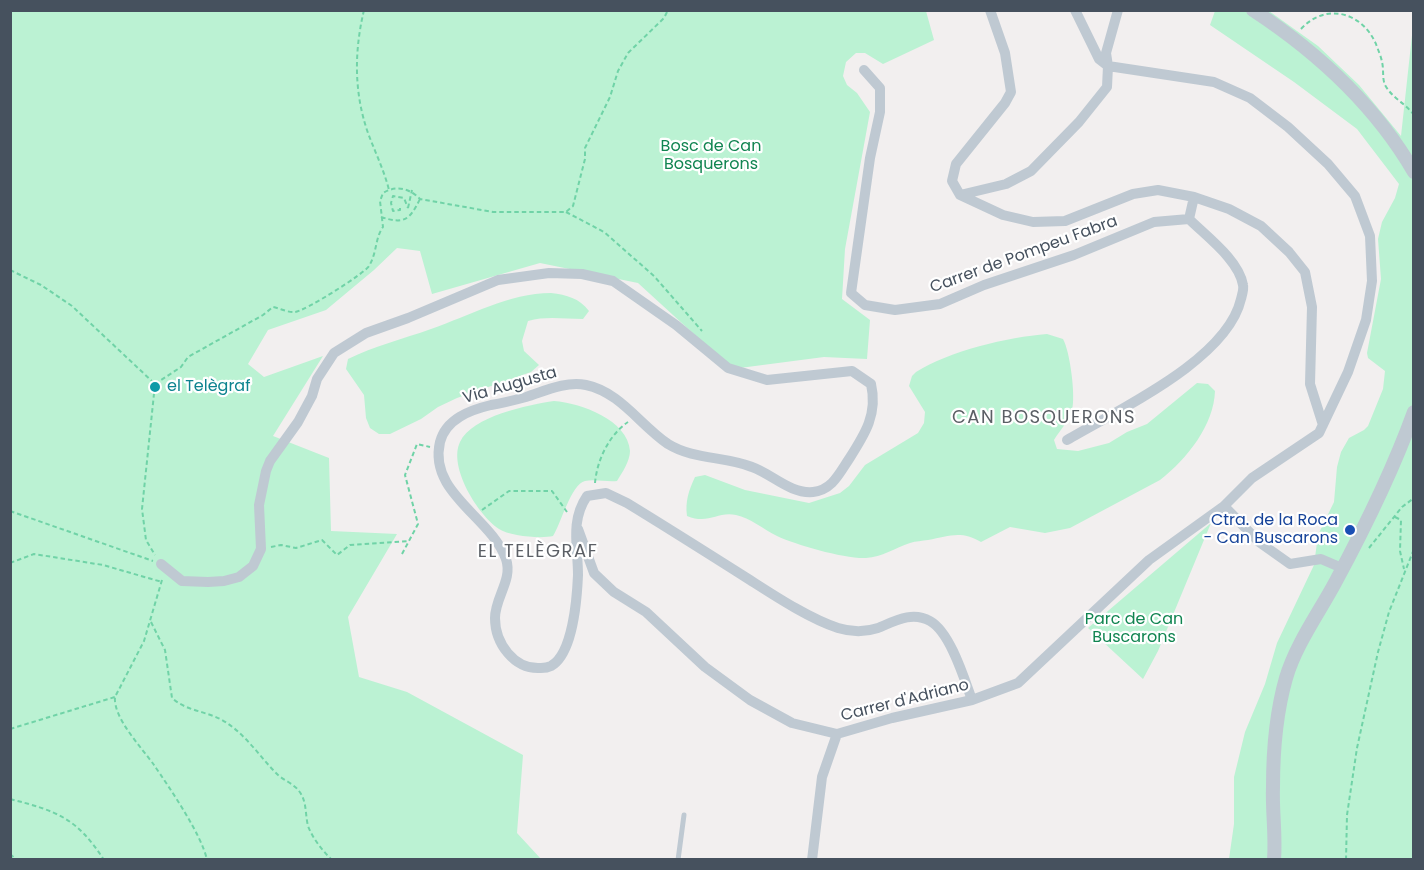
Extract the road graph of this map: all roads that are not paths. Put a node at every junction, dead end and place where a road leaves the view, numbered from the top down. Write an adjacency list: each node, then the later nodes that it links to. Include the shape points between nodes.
1 (990, 10): 8 (street, via 1005,53 1011,92 956,164 952,182)
2 (1076, 10): 5 (street, via 1099,59)
3 (1118, 10): 5 (street, via 1107,53)
4 (1253, 10): 7 (street, via 1335,74 1377,121)
5 (1108, 66): 8 (street, via 1107,87 1031,171 1006,184); 12 (street, via 1214,82 1250,98 1288,127 1355,196 1370,236 1372,281 1366,320)
6 (864, 70): 10 (street, Carrer de Pompeu Fabra, via 880,88 880,112 851,293 865,305 895,310 940,304 1154,222)
7 (1413, 171)
8 (960, 195): 9 (street, via 1003,215 1033,222 1065,221 1133,194 1158,190)
9 (1194, 197): 10 (street); 12 (street, via 1229,208 1261,226 1305,272 1312,307 1310,384)
10 (1189, 219): 14 (street, via 1234,264 1244,286 1228,328 1209,350 1164,383)
11 (1413, 413): 15 (street)
12 (1323, 425): 16 (street, Carrer d'Adriano, via 1319,433 1252,478)
13 (1413, 434): 15 (street)
14 (1067, 440)
15 (1397, 455): 19 (street)
16 (1224, 506): 19 (street, via 1259,542 1290,564 1321,559); 20 (street, Carrer d'Adriano, via 1149,560 1018,683)
17 (576, 524): 18 (street, Via Augusta, via 578,578 570,633 564,653 550,667 533,669 505,651 496,635 494,615 508,566 499,546 451,490 441,471 439,448 447,428 469,411 569,384 582,384 619,401 677,449 753,467 786,486 810,492 834,483 854,450 871,419 875,401 871,384 852,371 767,380 728,368 613,280 566,273 498,280 366,333 343,346 327,362 298,422 270,461 260,493 261,549 253,566 239,577 224,581 182,581); 20 (street, via 587,496 606,493 790,605 838,628 861,631 896,619 928,619 938,626 947,642); 21 (street, Carrer d'Adriano, via 594,573 614,592 646,612 705,667 750,700 792,723)
18 (161, 564)
19 (1342, 568): 25 (street, via 1292,660 1280,705 1274,751)
20 (972, 700): 21 (street, Carrer d'Adriano)
21 (837, 734): 24 (street, via 822,777)
22 (684, 815): 23 (lane)
23 (678, 860)
24 (812, 860)
25 (1274, 860)

